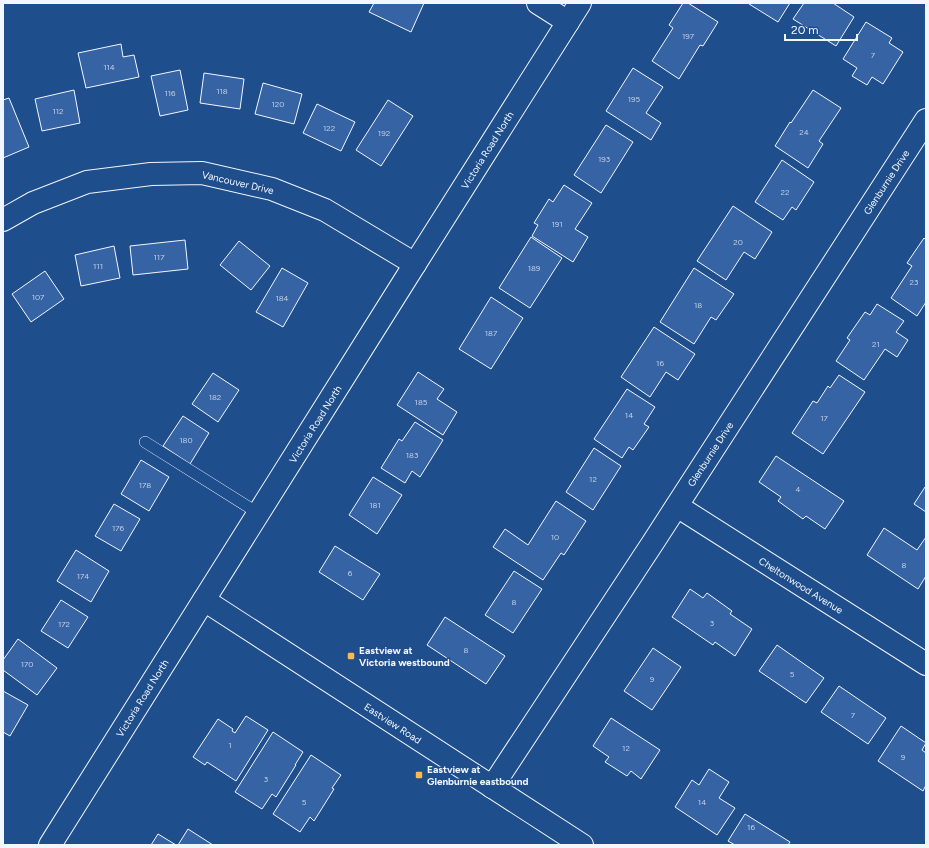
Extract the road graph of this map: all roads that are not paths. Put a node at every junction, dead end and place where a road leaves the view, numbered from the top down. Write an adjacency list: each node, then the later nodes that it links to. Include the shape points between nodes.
1 (538, 3): 3 (street)
2 (580, 3): 3 (street, Victoria Road North)
3 (568, 22): 6 (street, Victoria Road North)
4 (926, 120): 8 (street, Glenburnie Drive)
5 (3, 220): 6 (street, Vancouver Drive, via 33,203 87,182 151,174 202,173 272,189 325,210)
6 (415, 264): 9 (street, Victoria Road North)
7 (145, 442): 9 (lane)
8 (677, 506): 11 (street, Cheltonwood Avenue); 12 (street, Glenburnie Drive)
9 (258, 513): 10 (street, Victoria Road North)
10 (204, 600): 12 (street, Eastview Road); 13 (street, Victoria Road North)
11 (926, 664)
12 (492, 787): 14 (street, Eastview Road)
13 (50, 845)
14 (582, 845)

